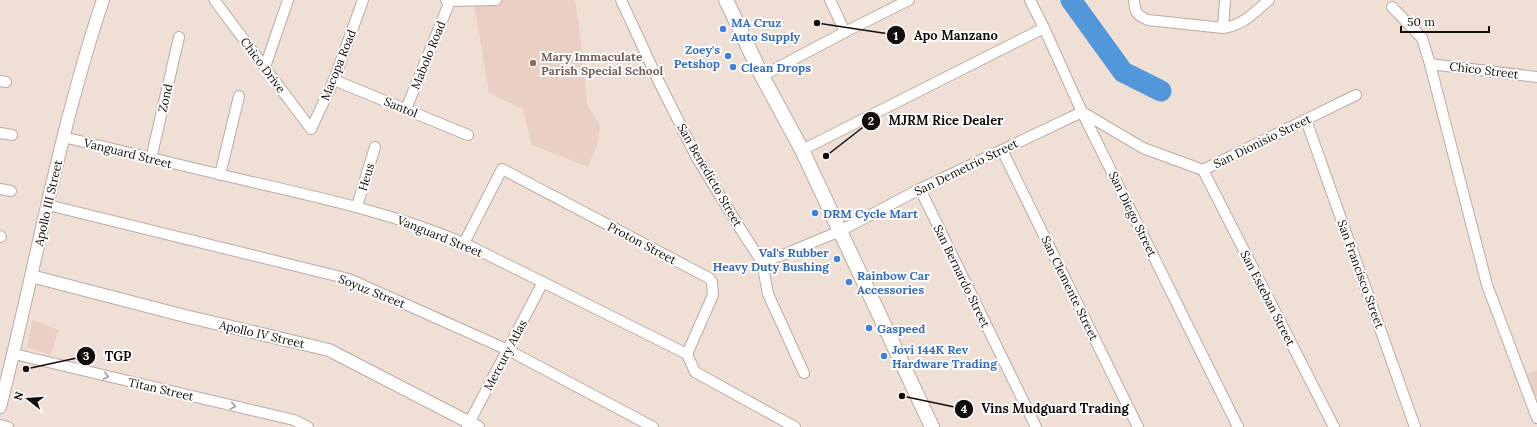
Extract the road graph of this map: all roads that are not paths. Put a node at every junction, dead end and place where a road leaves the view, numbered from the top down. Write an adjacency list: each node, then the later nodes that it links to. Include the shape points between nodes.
1 (103, 0): 34 (street, Apollo III Street, via 85,52)
2 (216, 0): 21 (street, Chico Drive)
3 (288, 0): 21 (street)
4 (363, 0): 24 (street, Macopa Road)
5 (496, 0): 14 (street)
6 (621, 0): 48 (street, San Benedicto Street, via 697,158)
7 (726, 0): 22 (main road)
8 (830, 0): 18 (street)
9 (909, 0): 18 (street)
10 (1030, 0): 16 (street, San Diego Street)
11 (1134, 0): 17 (street, via 1135,10 1148,20)
12 (1225, 0): 17 (street)
13 (1269, 0): 17 (street, via 1244,22)
14 (448, 1): 27 (street, Mabolo Road)
15 (1392, 7): 20 (street, via 1422,38)
16 (1044, 28): 28 (street, San Diego Street); 36 (street)
17 (1223, 28)
18 (845, 32): 22 (street)
19 (179, 37): 38 (street, Zond)
20 (1430, 64): 23 (street, Chico Street); 56 (street, via 1487,285)
21 (264, 67): 30 (street, Chico Drive)
22 (762, 76): 36 (main road)
23 (1537, 77)
24 (334, 80): 27 (street, Santol); 30 (street, Macopa Road)
25 (1356, 95): 29 (street, San Dionisio Street)
26 (239, 96): 40 (street)
27 (406, 109): 33 (street, Santol)
28 (1082, 112): 37 (street, San Demetrio Street); 39 (street, San Dionisio Street, via 1143,148); 67 (street, San Diego Street)
29 (1306, 120): 39 (street, San Dionisio Street); 69 (street, San Francisco Street)
30 (311, 129)
31 (0, 133): 32 (street)
32 (12, 135)
33 (468, 136)
34 (63, 137): 38 (street, Vanguard Street); 44 (street, Apollo III Street)
35 (375, 147): 45 (street, Heus)
36 (802, 150): 46 (main road)
37 (1002, 150): 42 (street, San Demetrio Street); 66 (street, San Clemente Street)
38 (151, 159): 40 (street, Vanguard Street)
39 (1203, 170): 68 (street, San Esteban Street)
40 (220, 174): 45 (street, Vanguard Street)
41 (0, 189): 43 (street)
42 (920, 189): 46 (street, San Demetrio Street); 65 (street, San Bernardo Street)
43 (11, 191)
44 (48, 205): 49 (street, Apollo III Street); 51 (street, Soyuz Street, via 350,280)
45 (357, 206): 47 (street, Vanguard Street, via 414,223)
46 (840, 231): 48 (street, San Demetrio Street); 64 (main road)
47 (464, 243): 50 (street, Vanguard Street); 53 (street, Proton Street, via 502,169 709,278 712,282 713,295)
48 (762, 262): 54 (street, San Benedicto Street, via 768,294)
49 (31, 276): 52 (street, Apollo III Street); 59 (street, Apollo IV Street, via 329,350)
50 (543, 282): 51 (street, Mercury Atlas); 53 (street, Vanguard Street)
51 (508, 350): 59 (street, Mercury Atlas); 62 (street, Soyuz Street)
52 (14, 354): 55 (street, Apollo III Street); 61 (street, Titan Street, one-way to 61, via 294,420)
53 (687, 354): 57 (street, via 694,372)
54 (804, 373)
55 (0, 407)
56 (1537, 418)
57 (781, 423): 63 (street)
58 (0, 425): 60 (street)
59 (472, 425)
60 (8, 427)
61 (308, 427)
62 (653, 427)
63 (795, 427)
64 (932, 427)
65 (1036, 427)
66 (1138, 427)
67 (1238, 427)
68 (1334, 427)
69 (1415, 427)

